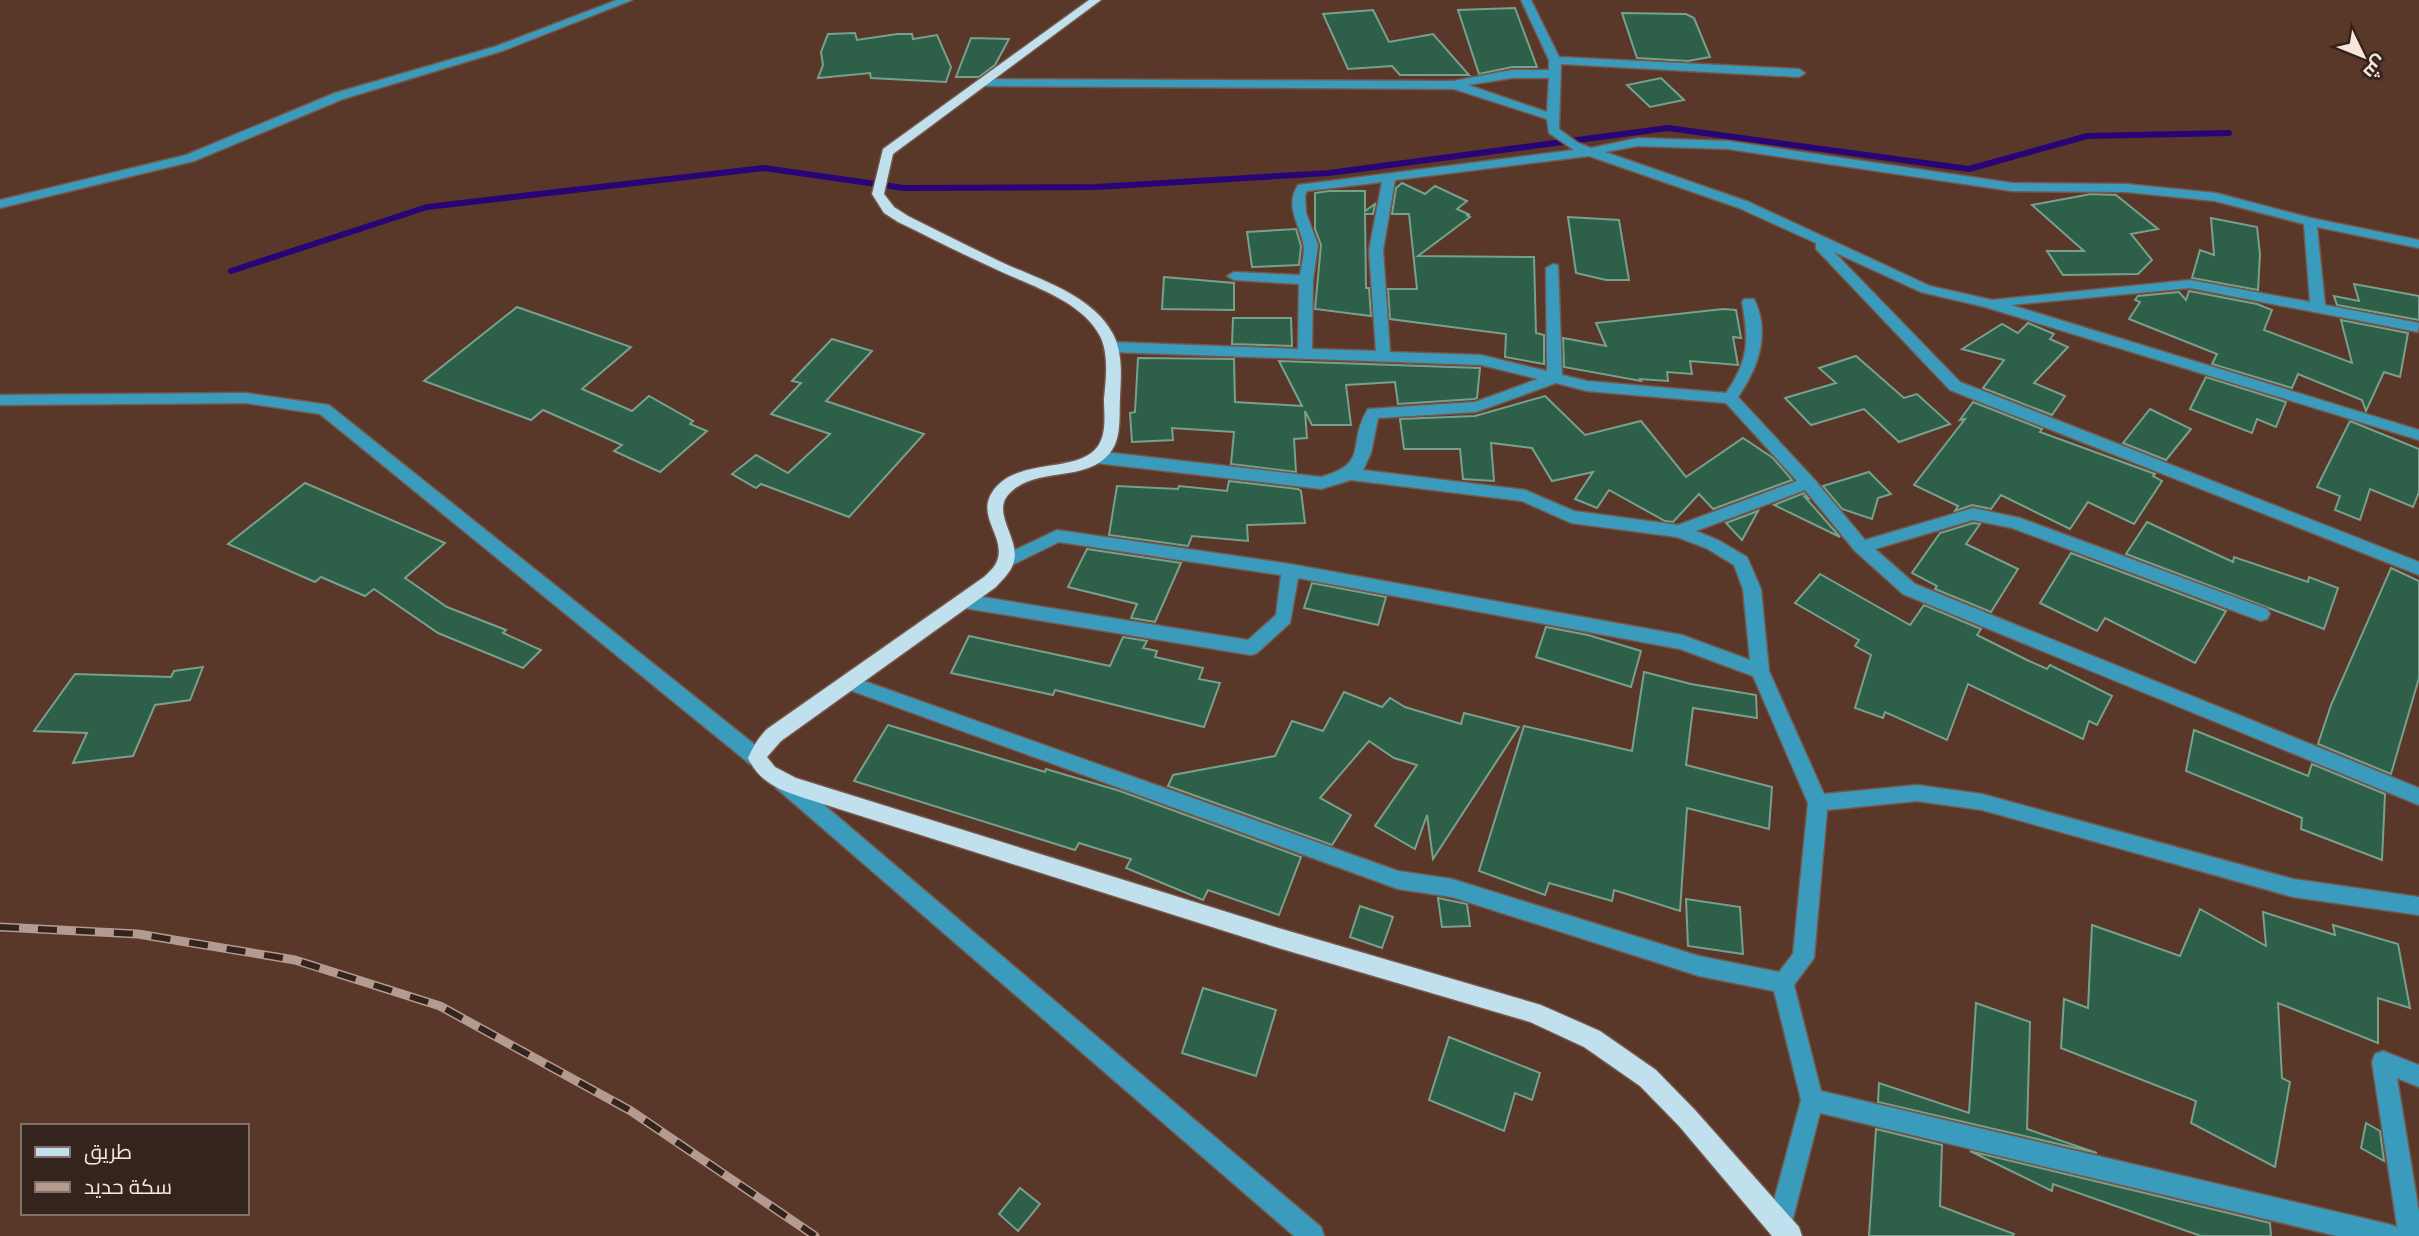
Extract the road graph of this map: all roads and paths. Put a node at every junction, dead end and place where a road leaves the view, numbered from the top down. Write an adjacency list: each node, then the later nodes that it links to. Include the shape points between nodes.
1 (627, 0): 12 (street, via 498,49 339,96 190,158)
2 (1096, 0): 7 (main road)
3 (1526, 0): 4 (street)
4 (1555, 60): 5 (street); 6 (street)
5 (1800, 72)
6 (1553, 74): 8 (street, via 1512,74); 9 (street)
7 (983, 82): 8 (street); 23 (main road, via 887,152 878,194 889,210 903,219 1088,313)
8 (1455, 85): 9 (street)
9 (1552, 123): 10 (street)
10 (1581, 149): 11 (street); 13 (street, via 1638,142 1728,145 2012,187 2126,188 2216,197); 14 (street, via 1744,205)
11 (1389, 177): 18 (street, via 1303,188 1298,196 1299,213 1311,245); 25 (street, via 1376,250)
12 (0, 204)
13 (2310, 222): 15 (street); 21 (street)
14 (1812, 237): 20 (street, via 1926,289); 36 (street, via 1955,386)
15 (2419, 244)
16 (1553, 268): 26 (street)
17 (1234, 276): 18 (street)
18 (1306, 280): 24 (street)
19 (1749, 302): 27 (street, via 1756,337 1752,366)
20 (1988, 303): 21 (street, via 2190,284); 29 (street)
21 (2318, 307): 22 (street)
22 (2418, 327)
23 (1111, 347): 24 (street); 30 (main road, via 1110,439)
24 (1305, 352): 25 (street)
25 (1383, 354): 26 (street, via 1481,360)
26 (1555, 378): 27 (street, via 1587,386); 31 (street, via 1476,407 1373,413 1366,422 1364,457)
27 (1730, 398): 32 (street)
28 (0, 400): 42 (street, via 247,398 324,409)
29 (2419, 435)
30 (1096, 457): 31 (street, via 1321,483); 35 (main road, via 1034,471 1012,481 1000,494 994,511 1006,545)
31 (1350, 474): 33 (street, via 1525,496 1571,517)
32 (1808, 483): 33 (street); 34 (street)
33 (1679, 531): 40 (street, via 1741,561 1752,589)
34 (1861, 547): 39 (street, via 1973,514 2014,522); 44 (street, via 1909,589)
35 (1006, 561): 37 (street, via 1057,536); 38 (main road, via 990,582)
36 (2419, 569)
37 (1290, 570): 38 (street, via 1284,618 1251,648); 40 (street, via 1682,642)
38 (964, 601): 41 (main road)
39 (2261, 614)
40 (1760, 671): 45 (street)
41 (850, 684): 42 (main road, via 774,735); 47 (street, via 1398,880 1452,887 1699,965)
42 (757, 758): 43 (main road, via 768,774)
43 (781, 781): 50 (main road, via 1275,937 1533,1012 1592,1040 1647,1078); 51 (street)
44 (2419, 797)
45 (1818, 803): 46 (street, via 1917,793 1982,802 2293,888); 47 (street, via 1804,958)
46 (2419, 906)
47 (1783, 983): 49 (street)
48 (2419, 1076): 53 (street, via 2383,1062)
49 (1812, 1100): 50 (street); 52 (street)
50 (1785, 1231)
51 (1312, 1236)
52 (2388, 1236)
53 (2411, 1236)

